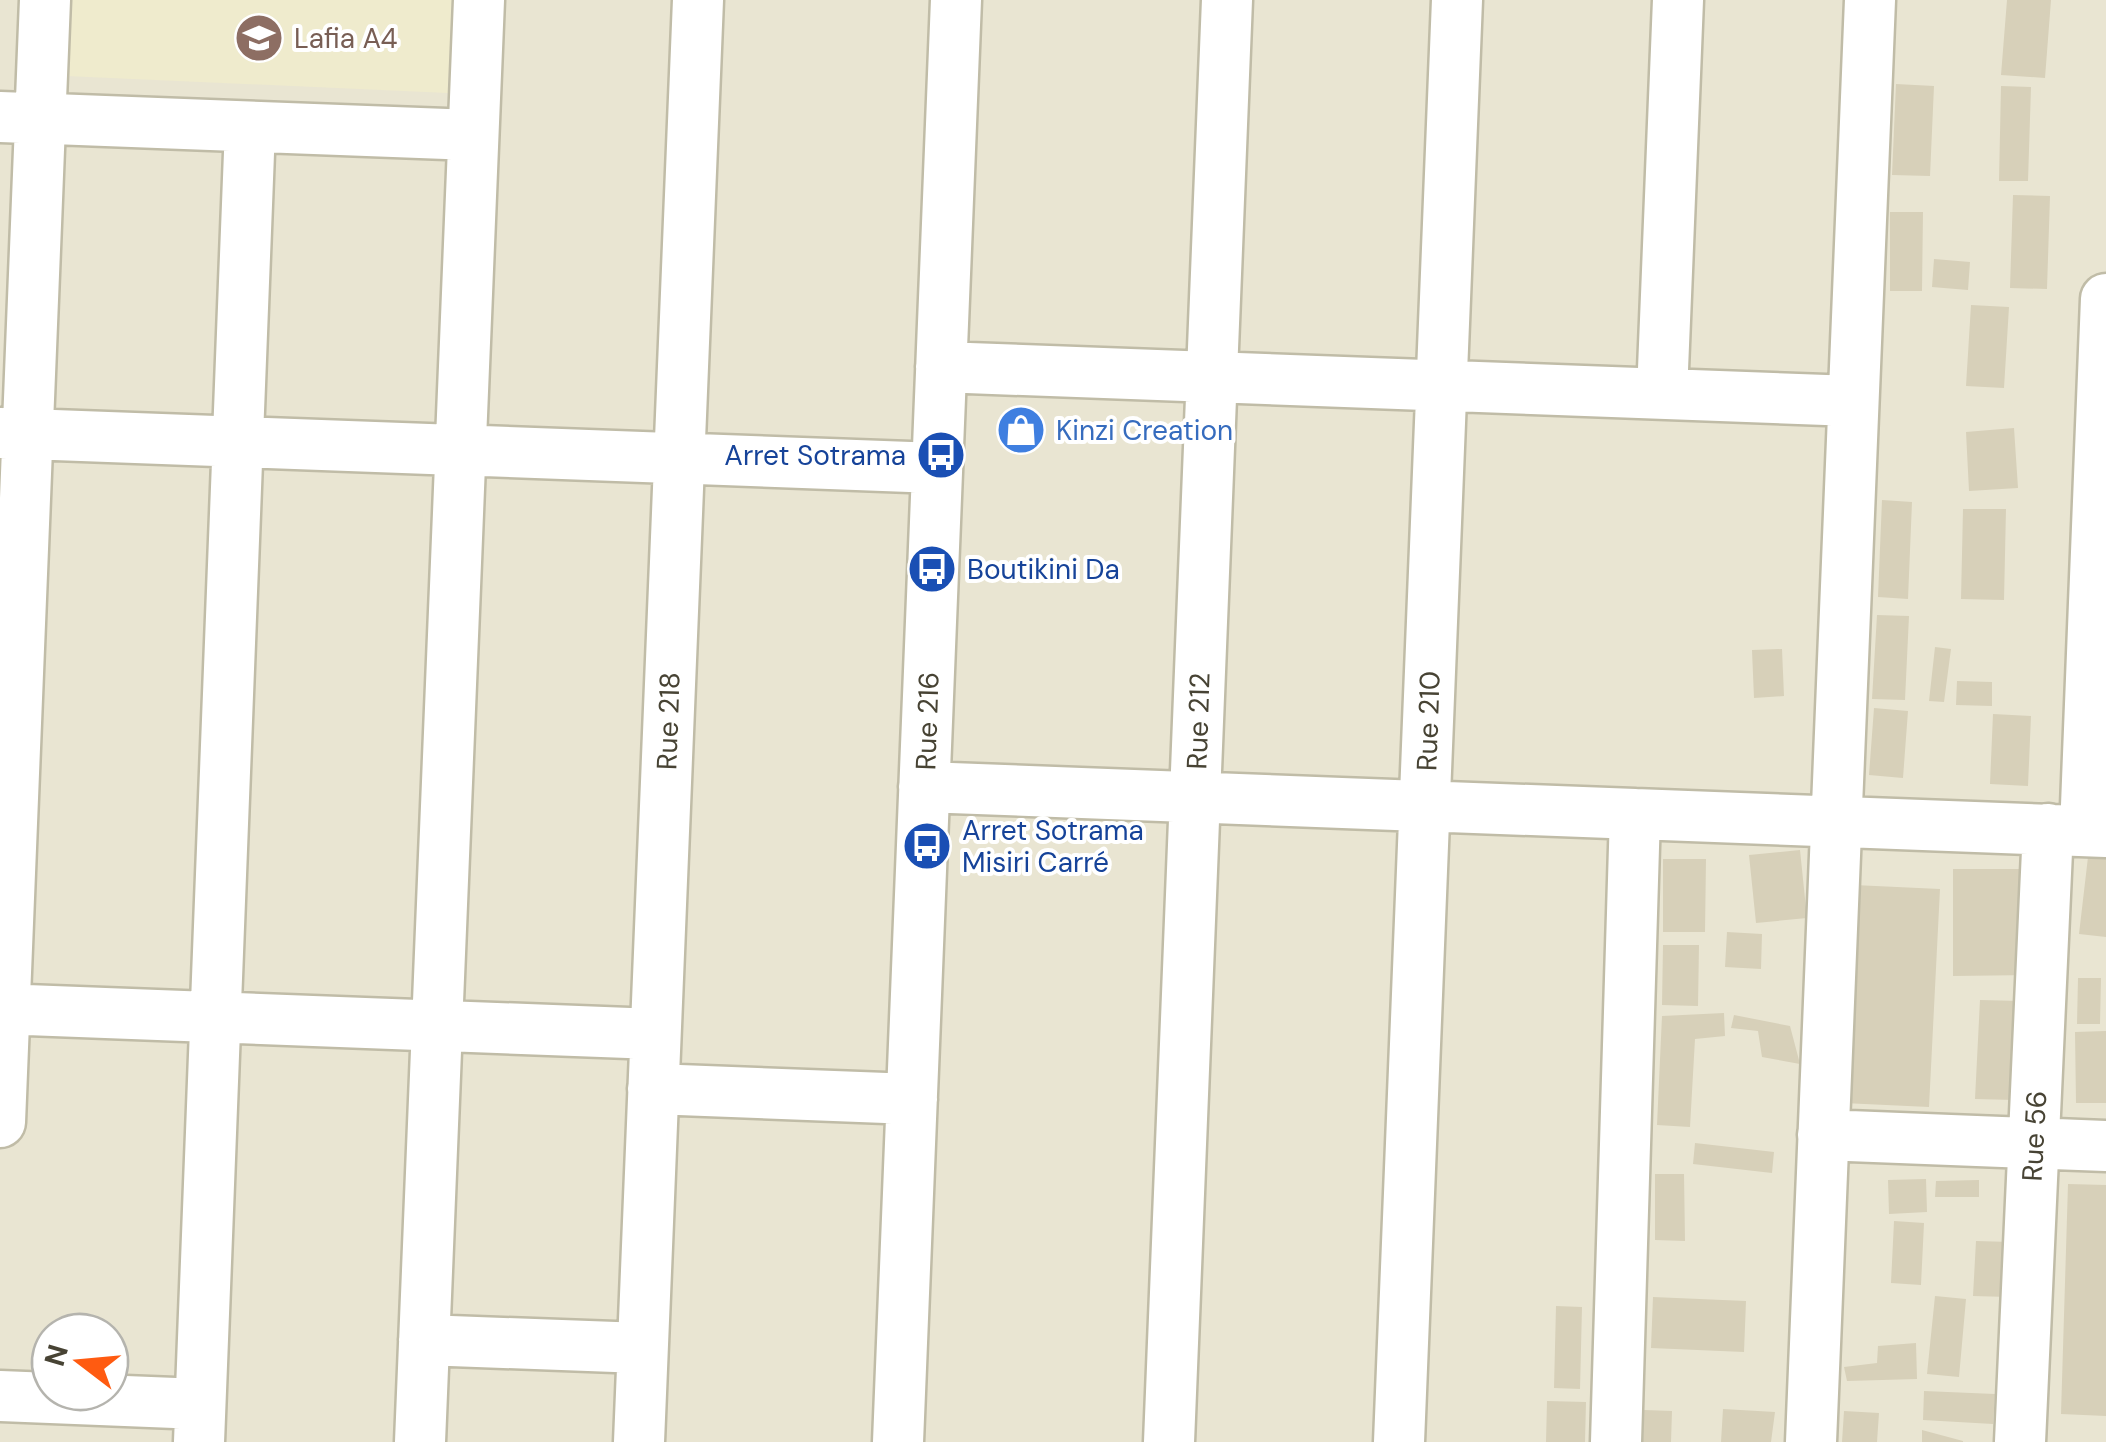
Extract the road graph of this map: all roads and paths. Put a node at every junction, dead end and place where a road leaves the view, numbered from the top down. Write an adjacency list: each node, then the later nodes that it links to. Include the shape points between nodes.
1 (46, 0): 9 (street)
2 (479, 0): 11 (street)
3 (698, 0): 21 (street, Rue 218)
4 (956, 0): 13 (street, Rue 216)
5 (1227, 0): 14 (street, Rue 212)
6 (1457, 0): 15 (street, Rue 210)
7 (1678, 0): 16 (street)
8 (1870, 0): 17 (street)
9 (20, 118): 10 (street); 18 (street)
10 (250, 127): 11 (street); 19 (street)
11 (474, 135): 20 (street)
12 (2106, 299): 23 (street, Rue 56)
13 (941, 367): 14 (street); 22 (street, Rue 216)
14 (1212, 377): 15 (street); 25 (street, Rue 212)
15 (1441, 386): 16 (street); 26 (street, Rue 210)
16 (1662, 394): 17 (street)
17 (1853, 401): 28 (street)
18 (14, 434): 19 (street); 30 (street)
19 (238, 442): 20 (street); 31 (street)
20 (460, 450): 21 (street); 32 (street)
21 (679, 458): 22 (street); 33 (street, Rue 218)
22 (937, 468): 24 (street, Rue 216)
23 (2101, 529): 29 (street, Rue 56)
24 (924, 787): 25 (street); 35 (street, Rue 216)
25 (1195, 797): 26 (street); 47 (street, Rue 212)
26 (1424, 806): 27 (street); 48 (street, Rue 210)
27 (1635, 814): 28 (street); 49 (street)
28 (1836, 822): 29 (street); 37 (street)
29 (2080, 831): 38 (street, Rue 56)
30 (2, 1010): 31 (street); 36 (street)
31 (215, 1018): 32 (street); 43 (street)
32 (437, 1026): 33 (street); 40 (street)
33 (655, 1034): 34 (street, Rue 218)
34 (653, 1089): 35 (street); 41 (street, Rue 218)
35 (912, 1099): 46 (street, Rue 216)
36 (0, 1122)
37 (1823, 1135): 38 (street); 50 (street)
38 (2034, 1143): 39 (street); 51 (street, Rue 56)
39 (2106, 1146)
40 (424, 1340): 41 (street); 44 (street)
41 (642, 1348): 45 (street, Rue 218)
42 (0, 1396): 43 (street)
43 (200, 1423)
44 (420, 1442)
45 (639, 1442)
46 (898, 1442)
47 (1169, 1442)
48 (1398, 1442)
49 (1616, 1442)
50 (1811, 1442)
51 (2020, 1442)

